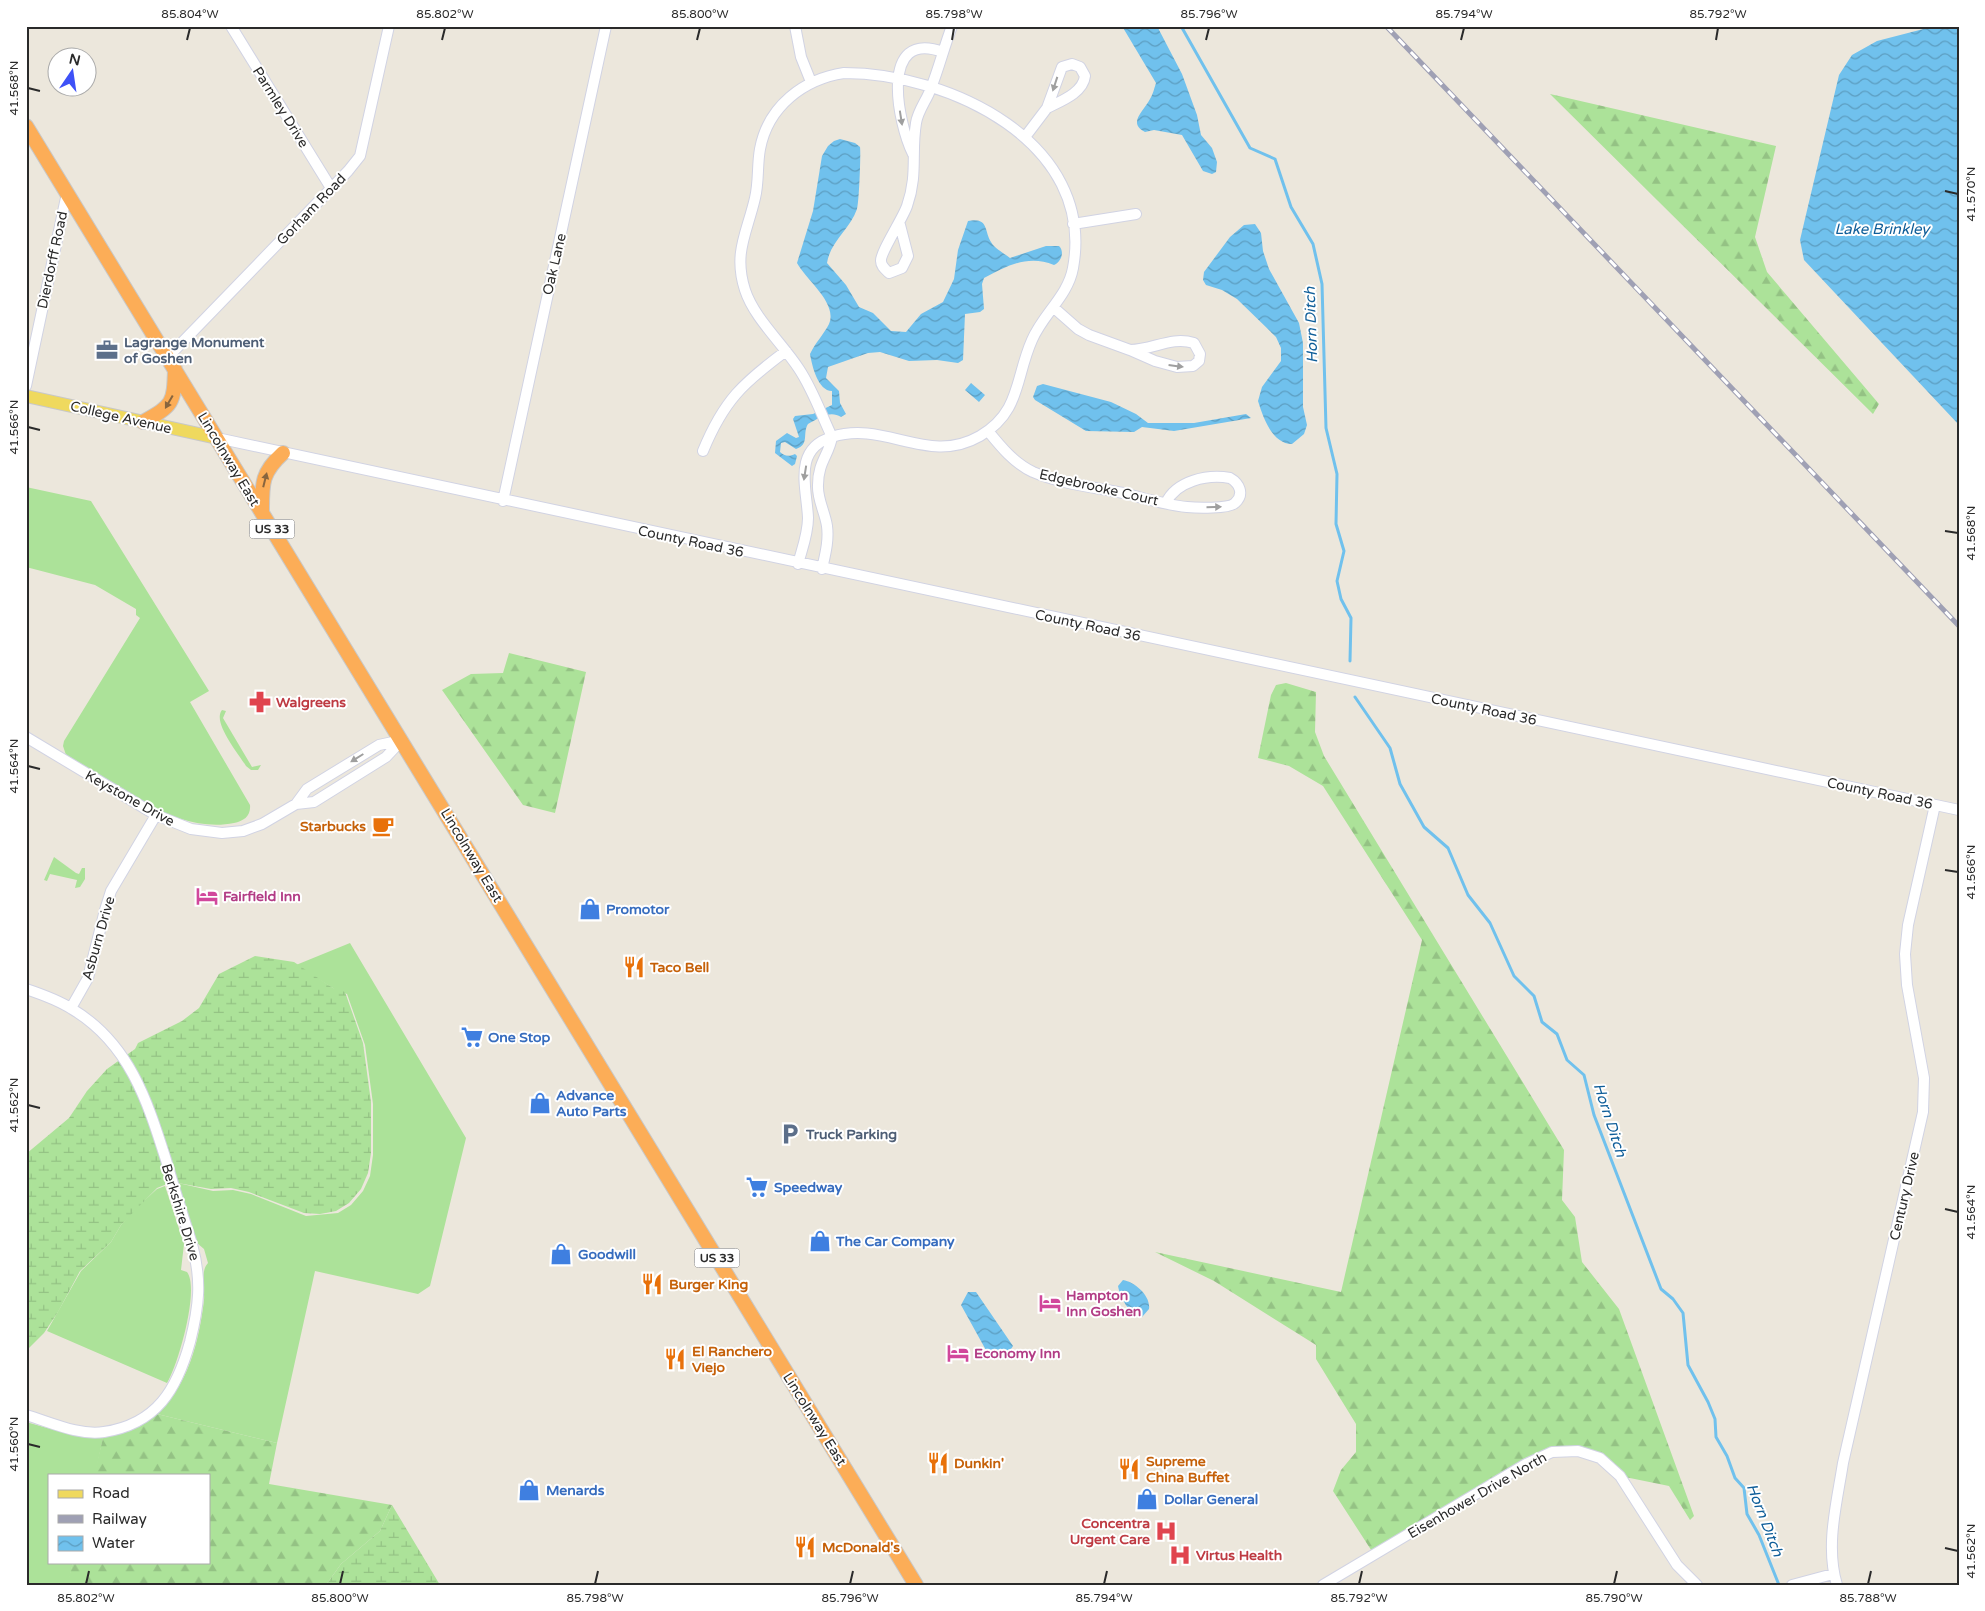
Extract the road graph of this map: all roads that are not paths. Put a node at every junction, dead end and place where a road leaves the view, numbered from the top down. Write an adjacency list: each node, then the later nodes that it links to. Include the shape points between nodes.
1 (231, 26): 14 (street, Parmley Drive)
2 (390, 26): 14 (street, Gorham Road, via 362,149 354,164)
3 (606, 26): 31 (street, Oak Lane)
4 (795, 26): 8 (street, via 801,57)
5 (952, 26): 6 (street)
6 (943, 52): 7 (street, via 928,48 911,52); 9 (street)
7 (898, 78): 8 (street, via 844,73); 9 (street); 13 (street, one-way to 13, via 903,133)
8 (811, 82): 21 (street, via 782,105 768,126 760,149 755,198 740,250 740,271 746,294)
9 (931, 87): 12 (street, via 982,109); 13 (street, via 916,122)
10 (1047, 108): 10 (street, one-way to 10, via 1082,85 1085,76 1080,67 1072,64 1062,67); 12 (street)
11 (26, 126): 15 (highway, Lincolnway East / US 33)
12 (1025, 137): 18 (street, via 1040,151 1062,185)
13 (913, 155): 17 (street, via 915,178)
14 (331, 188): 22 (street, Gorham Road)
15 (67, 193): 22 (highway, Lincolnway East / US 33); 23 (street, Dierdorff Road)
16 (1136, 214): 18 (street)
17 (900, 224)
18 (1073, 224): 19 (street, via 1074,256 1070,278)
19 (1053, 307): 20 (street, via 1083,332); 26 (street, via 1033,338 1012,404)
20 (1130, 350): 20 (street, one-way to 20, via 1177,367 1193,366 1199,361 1200,354 1194,343 1174,340)
21 (786, 351): 27 (street, via 810,388); 29 (street, via 757,372 729,399)
22 (172, 363): 25 (highway, one-way to 25, via 174,391 171,402 167,408); 28 (highway, Lincolnway East / US 33)
23 (26, 386)
24 (26, 396): 25 (main road, College Avenue)
25 (143, 422): 28 (main road, College Avenue)
26 (988, 431): 27 (street, via 963,444 941,447 861,432); 32 (street, Edgebrooke Court, via 1008,455 1032,471)
27 (832, 437): 34 (street, one-way to 34, via 817,444 805,466 803,486 808,520); 35 (street, via 821,461 818,485 827,527)
28 (217, 438): 30 (street, County Road 36); 33 (highway, Lincolnway East / US 33)
29 (703, 451)
30 (283, 453): 31 (street, County Road 36); 33 (highway, one-way to 30, via 262,484 266,473)
31 (503, 501): 34 (street, County Road 36)
32 (1166, 502): 32 (street, Edgebrooke Court, one-way to 32, via 1190,508 1230,506 1238,499 1240,490 1230,478 1193,481 1177,487)
33 (262, 512): 37 (highway, Lincolnway East / US 33)
34 (798, 564): 35 (street, County Road 36)
35 (822, 569): 38 (street, County Road 36)
36 (26, 737): 40 (street, Keystone Drive)
37 (402, 740): 40 (street, Keystone Drive, via 386,756 314,802 296,804 262,824 242,831 222,833 191,829); 45 (highway, Lincolnway East / US 33)
38 (1934, 805): 39 (street, County Road 36); 44 (street, Century Drive, via 1908,925 1905,954 1907,985 1924,1078 1922,1112 1843,1463 1832,1542)
39 (1959, 810)
40 (156, 815): 42 (street, Asburn Drive, via 112,891 88,978)
41 (26, 989): 42 (street, Berkshire Drive)
42 (71, 1008): 43 (street, Berkshire Drive, via 113,1045 131,1069 147,1101 192,1244 200,1293 178,1381 165,1401 151,1413 128,1426 103,1432 83,1431)
43 (26, 1415)
44 (1833, 1574): 48 (street); 49 (street, Century Drive)
45 (916, 1585)
46 (1324, 1585): 47 (street, Eisenhower Drive North, via 1526,1464 1552,1452 1578,1452 1600,1458 1620,1476 1676,1565)
47 (1697, 1585)
48 (1792, 1585)
49 (1837, 1585)

